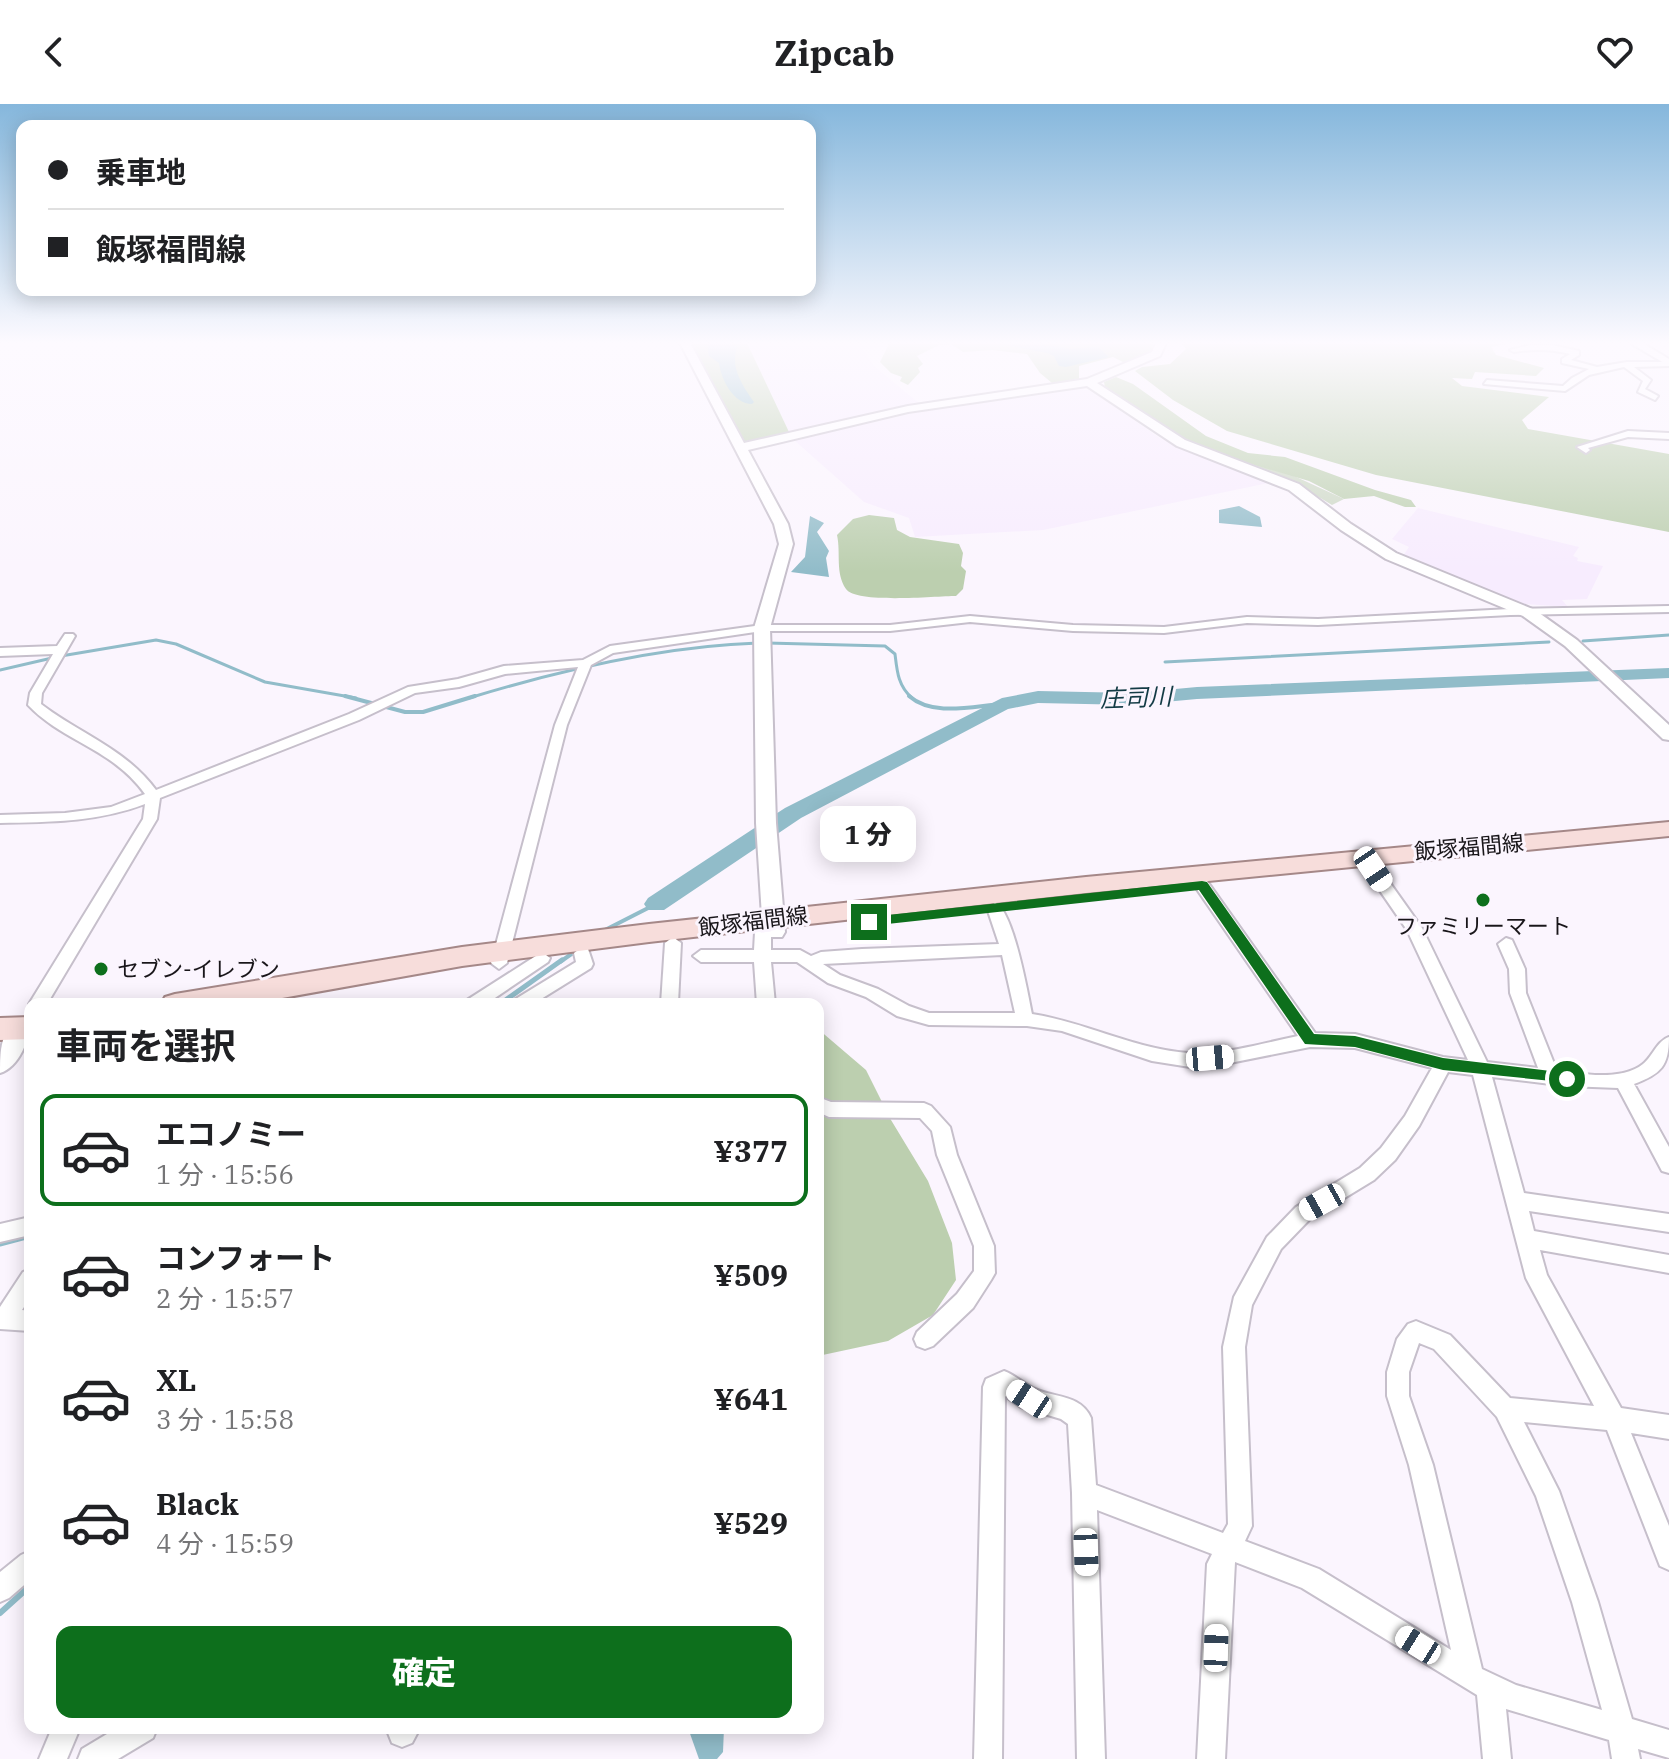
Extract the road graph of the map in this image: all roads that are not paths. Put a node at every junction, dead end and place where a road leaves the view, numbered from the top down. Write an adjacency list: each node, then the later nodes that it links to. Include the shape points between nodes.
1 (724, 418): 5 (street)
2 (868, 418): 5 (street)
3 (1145, 418): 8 (street, via 1181,443 1294,487 1391,556)
4 (1669, 436): 6 (street, via 1628,434 1581,447)
5 (740, 448): 9 (street, via 781,524 786,544)
6 (1586, 450)
7 (1669, 609): 8 (street)
8 (1529, 613): 9 (street, via 1247,620 1178,630 970,619 881,628); 14 (street, via 1556,631)
9 (762, 628): 13 (street, via 610,650); 22 (street)
10 (69, 636): 11 (street)
11 (58, 650): 12 (street); 15 (street, via 34,705 123,760)
12 (0, 652)
13 (586, 663): 15 (street, via 504,670 412,690); 28 (street, via 561,725)
14 (1669, 735)
15 (153, 795): 16 (street, via 97,814); 31 (street, via 150,819)
16 (0, 819)
17 (1669, 829): 22 (main road, 飯塚福間線, via 1274,866)
18 (1669, 841): 19 (main road, 飯塚福間線)
19 (1373, 869): 20 (main road, 飯塚福間線); 44 (street, via 1414,928)
20 (1202, 885): 21 (main road, 飯塚福間線); 40 (street)
21 (995, 908): 22 (main road, 飯塚福間線); 25 (street)
22 (768, 935): 23 (main road, 飯塚福間線); 27 (street); 28 (main road, 飯塚福間線); 30 (street); 37 (street)
23 (673, 943): 26 (main road, 飯塚福間線); 36 (street)
24 (1506, 944): 45 (street)
25 (1009, 949): 30 (street, via 862,955); 39 (street)
26 (582, 953): 29 (main road, 飯塚福間線); 35 (street, via 585,964)
27 (701, 956)
28 (500, 957): 29 (main road, 飯塚福間線); 32 (main road, 飯塚福間線); 33 (main road, 飯塚福間線)
29 (542, 958): 34 (street)
30 (810, 963): 39 (street, via 834,979 929,1019)
31 (35, 998)
32 (218, 998)
33 (305, 998)
34 (482, 998)
35 (529, 998)
36 (669, 998)
37 (766, 998)
38 (22, 1019): 42 (street)
39 (1025, 1020): 40 (street, via 1190,1060)
40 (1310, 1040): 43 (street, via 1355,1041)
41 (1669, 1044): 46 (street, via 1652,1067)
42 (0, 1063)
43 (1443, 1064): 44 (street); 62 (street, via 1388,1154 1367,1174 1303,1213 1274,1243 1242,1304 1234,1347 1240,1526)
44 (1481, 1069): 45 (street); 49 (street)
45 (1550, 1077): 46 (street)
46 (1623, 1081): 48 (street)
47 (824, 1107): 57 (street, via 924,1111 941,1127 984,1246 984,1273 965,1301)
48 (1669, 1165)
49 (1515, 1200): 50 (street); 53 (street)
50 (1669, 1223)
51 (24, 1227): 52 (street)
52 (0, 1233)
53 (1525, 1238): 54 (street); 59 (street, via 1537,1278)
54 (1669, 1264)
55 (24, 1288): 56 (street, via 4,1320)
56 (24, 1321)
57 (925, 1339)
58 (1505, 1409): 59 (street); 66 (street, via 1442,1342 1416,1331 1408,1339 1398,1372 1398,1396); 67 (street, via 1547,1491)
59 (1614, 1419): 60 (street); 63 (street)
60 (1669, 1427)
61 (1084, 1493): 62 (street); 73 (street, via 1079,1418 1067,1409 1029,1399 1004,1382 994,1387); 74 (street)
62 (1231, 1546): 66 (street, via 1310,1578); 75 (street, via 1220,1564)
63 (1669, 1557)
64 (24, 1569): 65 (street)
65 (0, 1589)
66 (1481, 1683): 67 (street, via 1513,1698); 76 (street)
67 (1621, 1730): 70 (street); 77 (street)
68 (63, 1734): 71 (street)
69 (133, 1734): 72 (street)
70 (1669, 1744)
71 (53, 1759)
72 (92, 1759)
73 (988, 1759)
74 (1091, 1759)
75 (1211, 1759)
76 (1497, 1759)
77 (1626, 1759)

